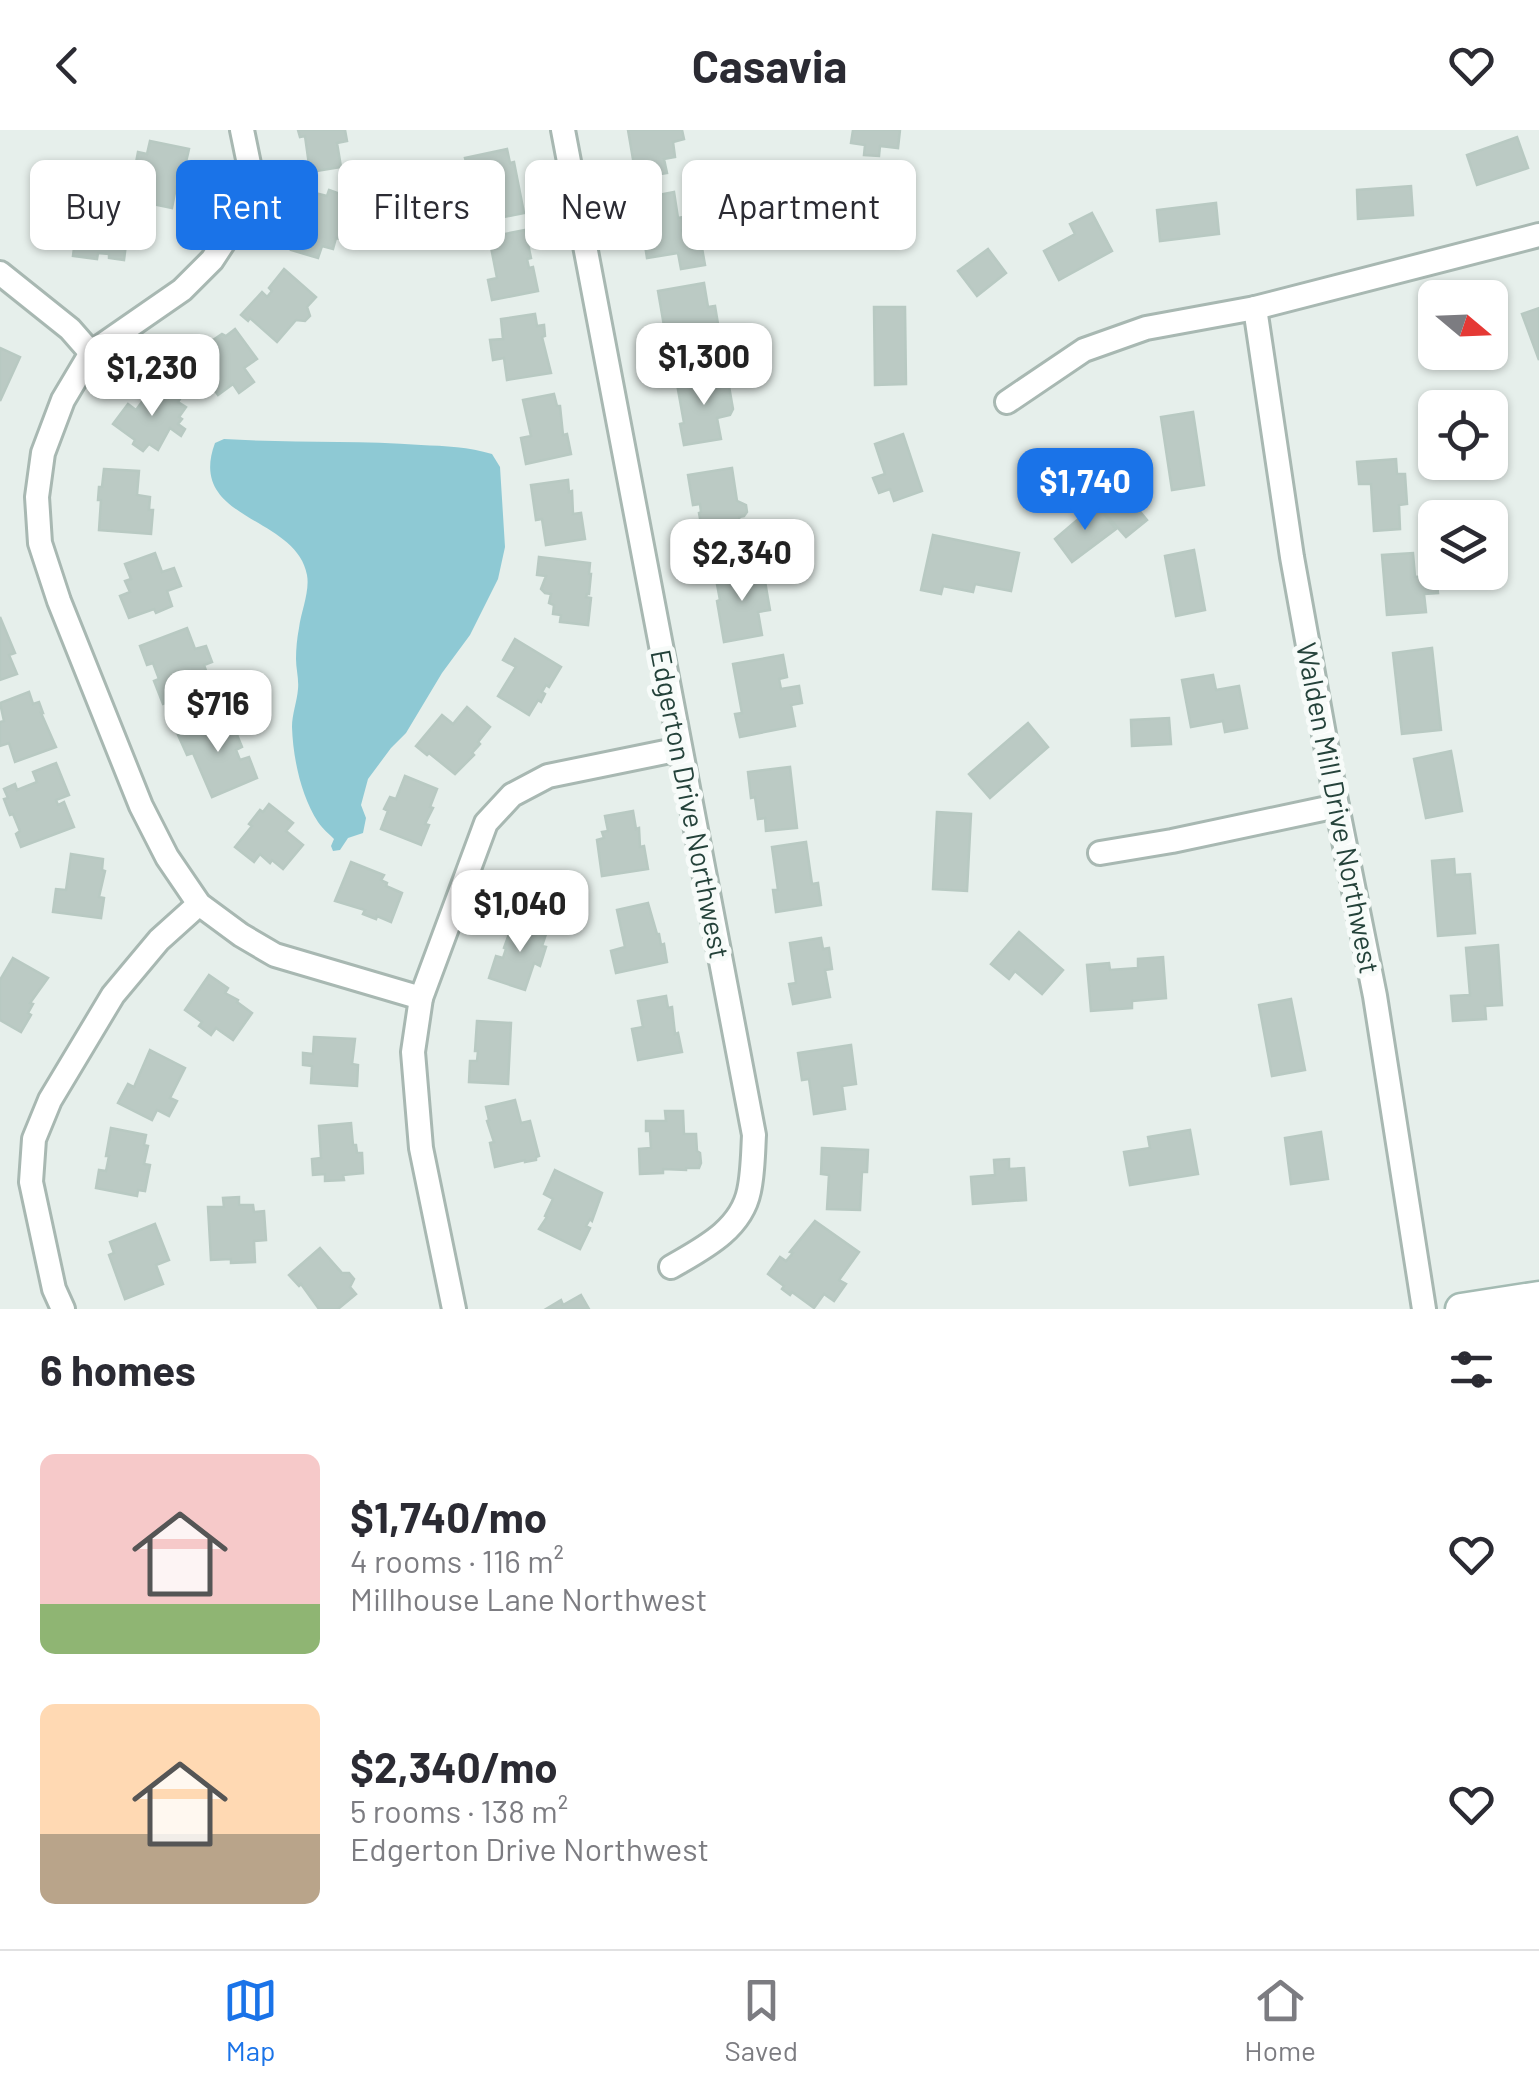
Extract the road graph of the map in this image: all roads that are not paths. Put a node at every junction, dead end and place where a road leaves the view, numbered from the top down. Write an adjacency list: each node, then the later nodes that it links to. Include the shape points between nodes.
1 (242, 130): 6 (street, via 250,164 243,198 212,260 182,290)
2 (563, 130): 8 (street, Edgerton Drive Northwest)
3 (1539, 235): 5 (street)
4 (0, 273): 6 (street)
5 (1255, 308): 7 (street, via 1146,328 1084,350); 9 (street, Walden Mill Drive Northwest)
6 (92, 353): 11 (street, via 63,400 43,452 40,543 141,806)
7 (1007, 402)
8 (680, 749): 12 (street, via 548,776 512,795 486,823); 13 (street, Edgerton Drive Northwest, via 754,1135 749,1194 736,1218 716,1241)
9 (1337, 806): 10 (street); 17 (street, Walden Mill Drive Northwest, via 1375,996)
10 (1100, 852)
11 (199, 904): 12 (street, via 275,955); 15 (street, via 113,996 34,1139 31,1182)
12 (420, 998): 16 (street, via 413,1052 421,1148)
13 (671, 1266)
14 (1539, 1297): 18 (street)
15 (63, 1309)
16 (454, 1309)
17 (1424, 1309)
18 (1461, 1309)

